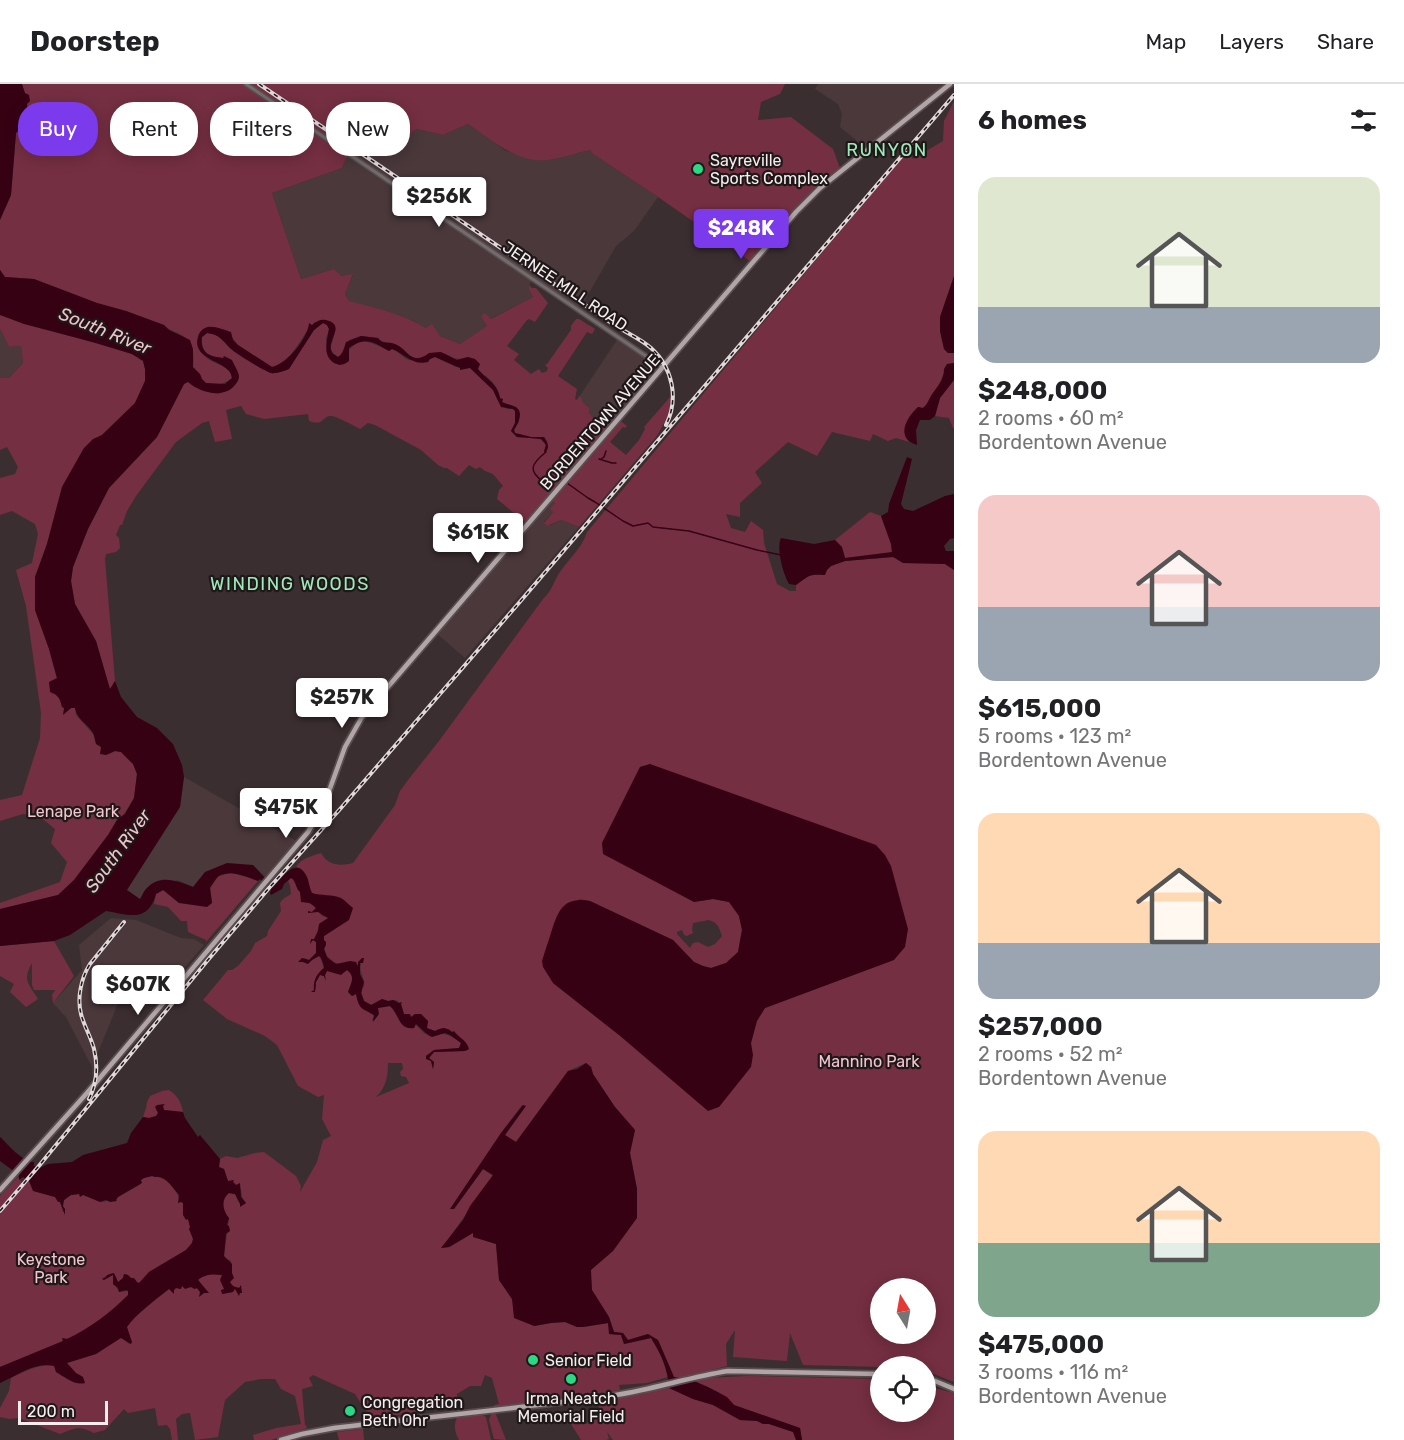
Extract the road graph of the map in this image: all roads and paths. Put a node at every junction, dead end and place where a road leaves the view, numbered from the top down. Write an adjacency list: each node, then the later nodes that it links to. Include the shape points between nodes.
1 (246, 84): 3 (street, JERNEE MILL ROAD)
2 (950, 84): 3 (main road, BORDENTOWN AVENUE, via 812,196)
3 (662, 367): 4 (main road, BORDENTOWN AVENUE, via 362,717 308,832)
4 (0, 1190)
5 (870, 1374): 8 (main road, via 728,1371 619,1395 334,1428)
6 (936, 1381): 7 (main road)
7 (954, 1389)
8 (281, 1440)

